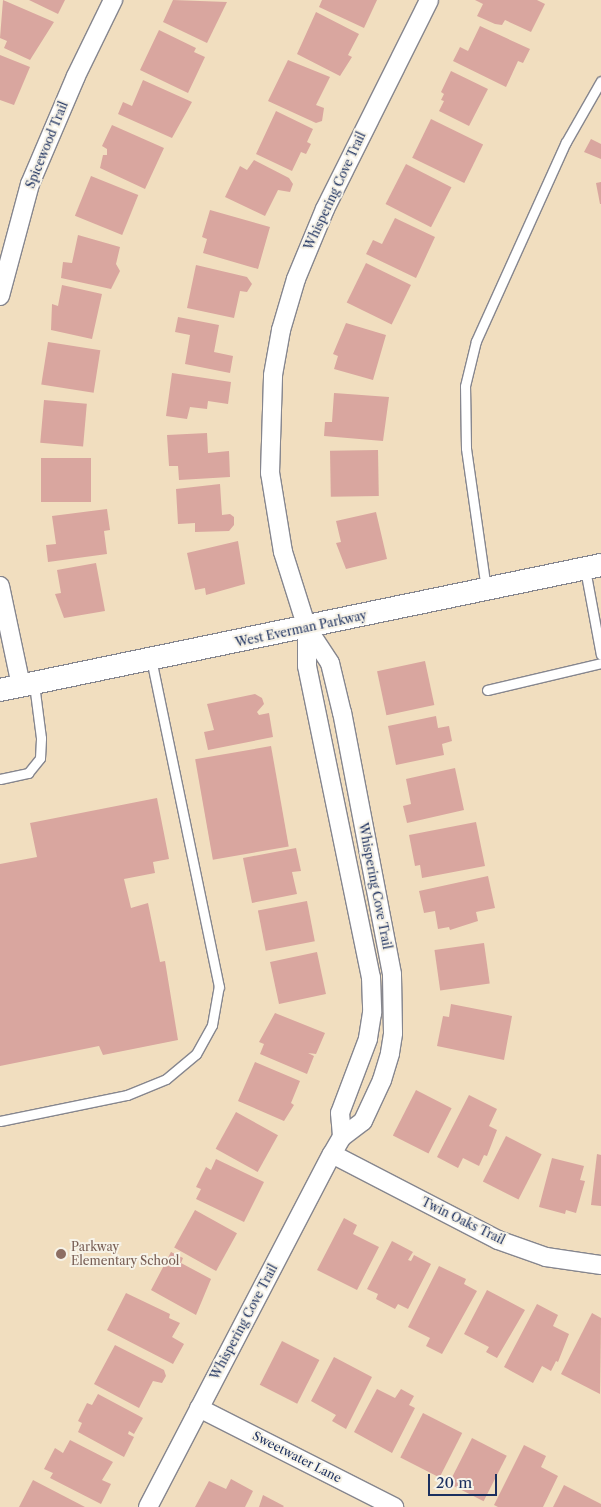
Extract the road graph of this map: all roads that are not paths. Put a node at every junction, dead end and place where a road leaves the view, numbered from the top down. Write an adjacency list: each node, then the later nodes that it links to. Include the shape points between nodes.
1 (113, 0): 4 (street, Spicewood Trail, via 30,184)
2 (429, 0): 8 (street, Whispering Cove Trail, via 325,209 296,278 280,330 273,375 270,473 283,552)
3 (601, 81): 7 (lane, via 566,142 480,332 465,386 466,448)
4 (0, 296)
5 (593, 567): 7 (street, West Everman Parkway); 9 (lane)
6 (0, 586): 12 (street)
7 (486, 589): 8 (street, West Everman Parkway)
8 (307, 628): 10 (street, West Everman Parkway); 14 (street, Whispering Cove Trail, via 330,663); 15 (street, Whispering Cove Trail, via 307,666)
9 (601, 655)
10 (151, 660): 12 (street, West Everman Parkway); 19 (lane, via 219,987 212,1025 196,1054 166,1079 127,1095)
11 (601, 663): 13 (lane)
12 (18, 686): 16 (lane, via 41,738 40,758 28,773)
13 (487, 690)
14 (346, 737): 15 (street); 17 (street, Whispering Cove Trail)
15 (322, 742): 18 (street, Whispering Cove Trail)
16 (0, 779)
17 (385, 934): 18 (street); 20 (street, Whispering Cove Trail, via 392,974 390,1054 363,1121)
18 (362, 939): 20 (street, Whispering Cove Trail, via 370,977 372,1013 368,1039 340,1113)
19 (0, 1122)
20 (342, 1137): 21 (street, Whispering Cove Trail)
21 (332, 1154): 22 (street, Twin Oaks Trail, via 498,1240 546,1257); 23 (street, Whispering Cove Trail)
22 (601, 1265)
23 (199, 1408): 24 (street, Whispering Cove Trail); 25 (street, Sweetwater Lane)
24 (148, 1507)
25 (394, 1507)

